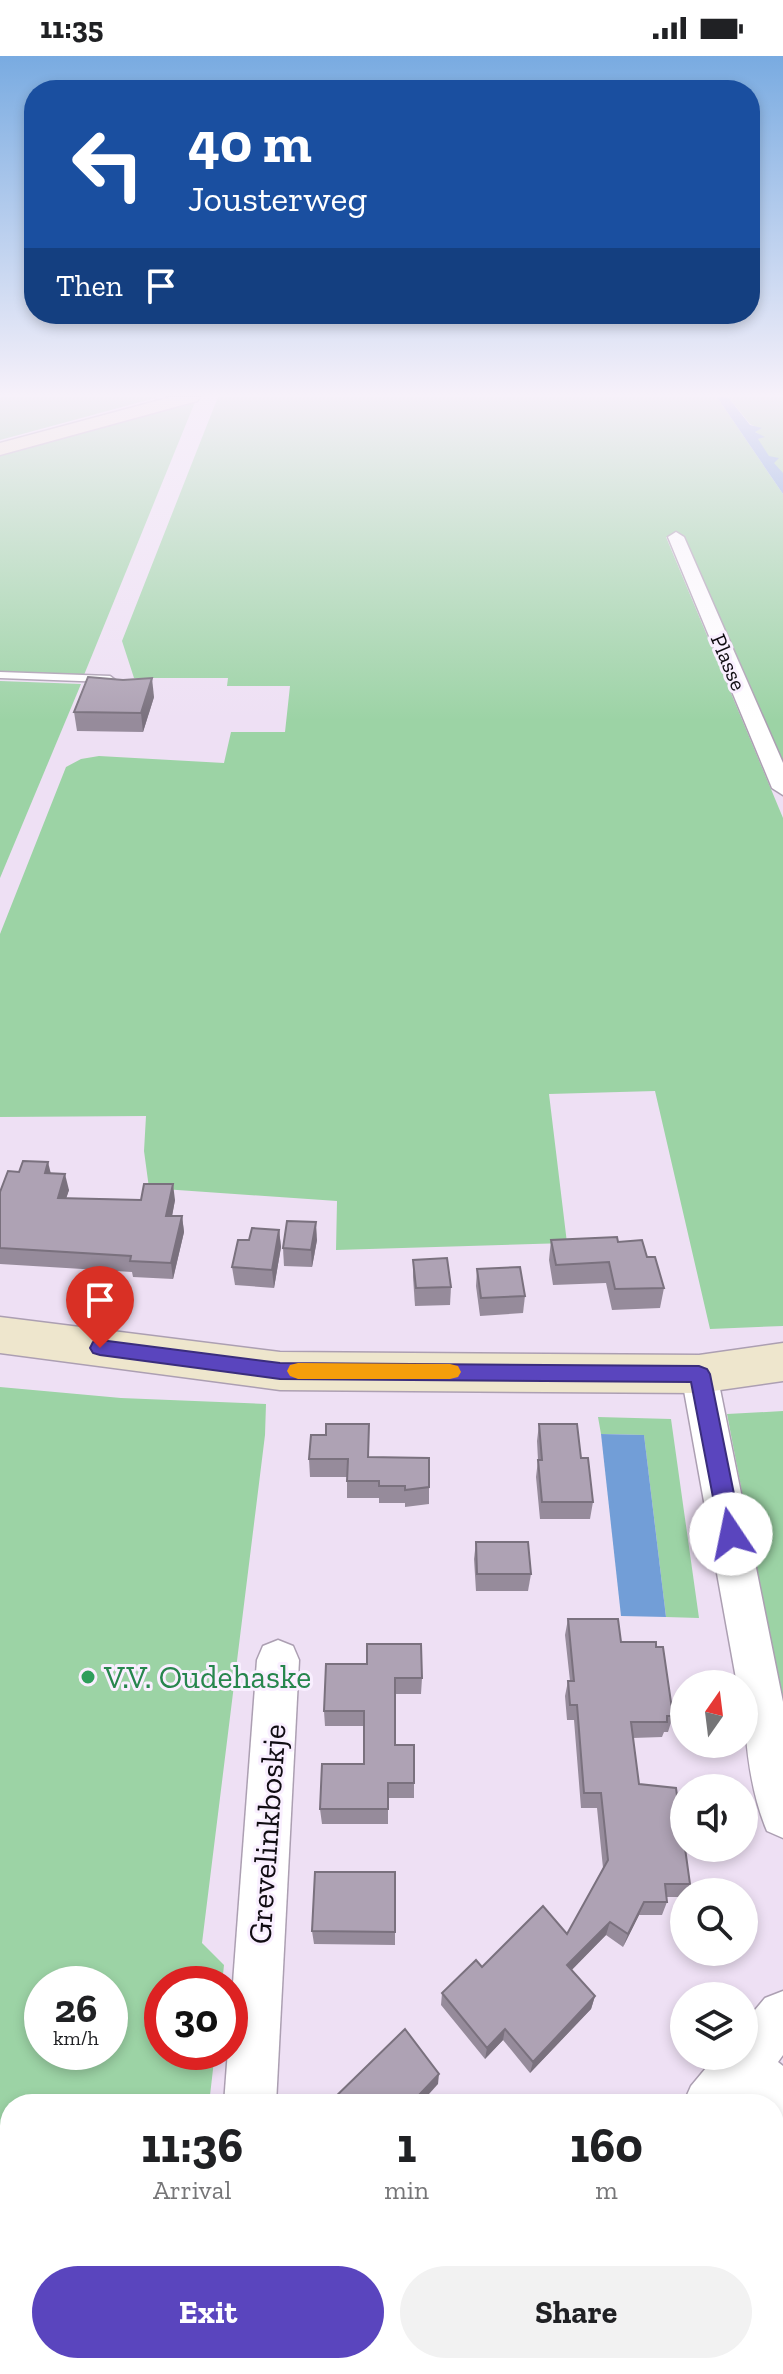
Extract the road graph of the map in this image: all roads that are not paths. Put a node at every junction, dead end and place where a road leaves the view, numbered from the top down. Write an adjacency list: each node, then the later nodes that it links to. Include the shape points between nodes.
1 (676, 537): 4 (street, Plasse)
2 (0, 675): 3 (lane, via 110,679)
3 (129, 694)
4 (783, 788)
5 (0, 1335): 7 (street, via 280,1371)
6 (783, 1362): 7 (street)
7 (699, 1374): 9 (street)
8 (278, 1660): 14 (street, Grevelinkboskje)
9 (783, 1815)
10 (783, 2016): 11 (street)
11 (758, 2045)
12 (737, 2070): 15 (street)
13 (749, 2070): 16 (street)
14 (251, 2094)
15 (717, 2094)
16 (775, 2094)

